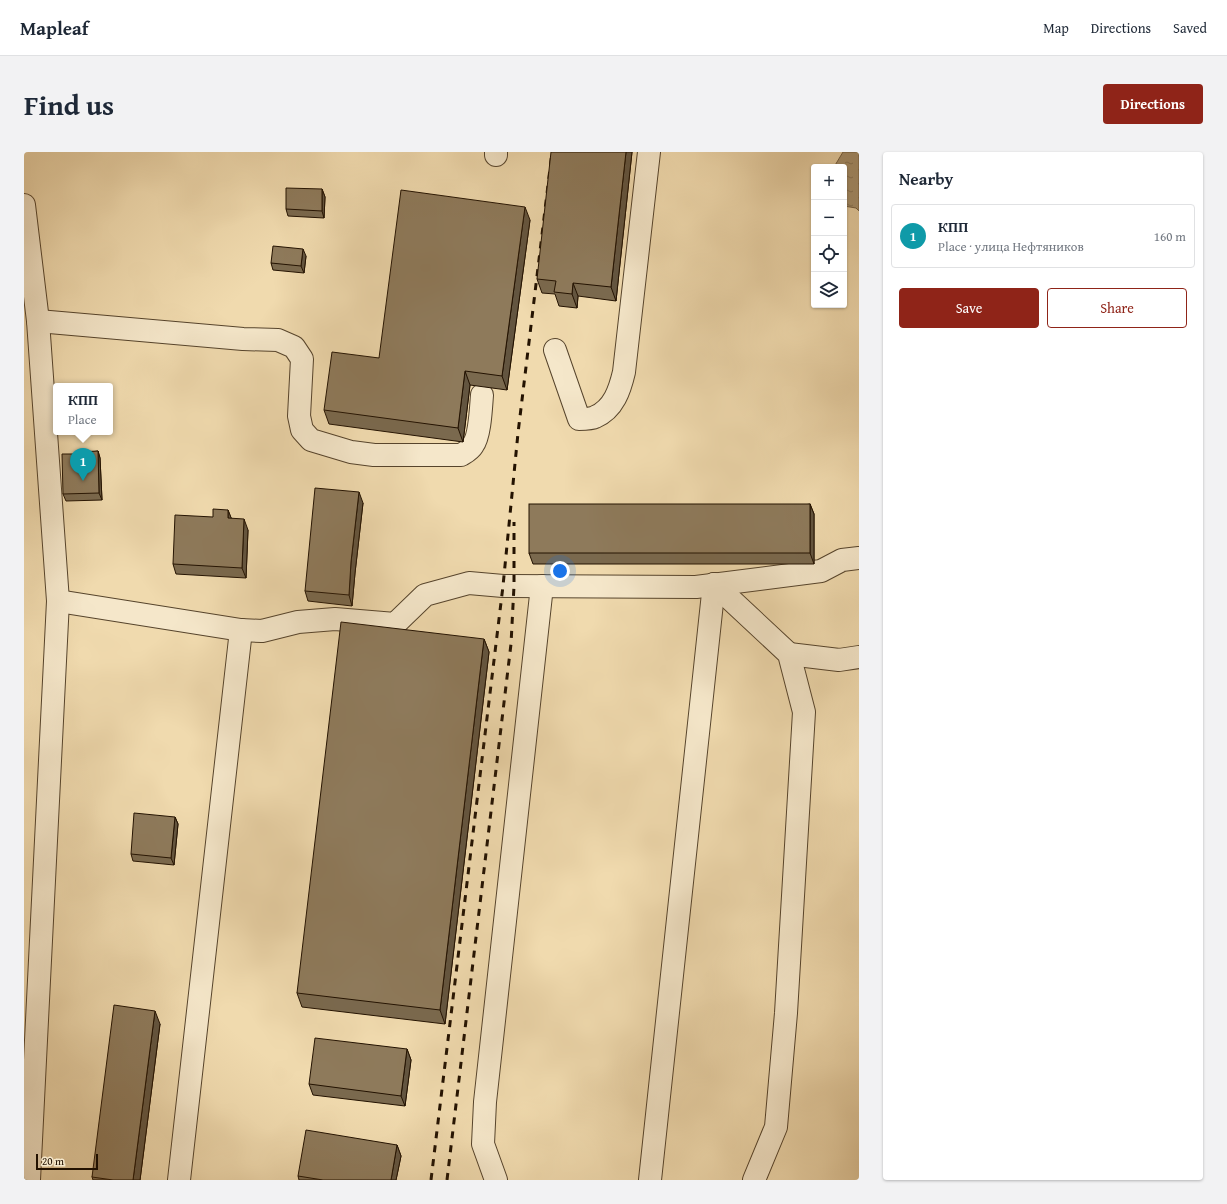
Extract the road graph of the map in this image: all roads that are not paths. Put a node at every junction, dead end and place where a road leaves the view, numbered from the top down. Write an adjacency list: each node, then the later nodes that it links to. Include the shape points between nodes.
1 (648, 152): 4 (street, via 624,372 615,399 606,410 595,417 579,419)
2 (24, 205): 3 (street)
3 (38, 321): 5 (street, via 278,340 294,347 302,360 299,416 302,430 311,440 351,452 374,455 461,455 474,445 477,438); 9 (street)
4 (555, 350)
5 (482, 395)
6 (859, 558): 7 (street, via 842,560 821,571)
7 (714, 584): 8 (street, via 696,587); 11 (street); 16 (street)
8 (542, 586): 10 (street, via 469,583 425,595 395,624 335,619 298,622 262,631); 15 (street, via 484,1102 484,1144)
9 (58, 601): 10 (street); 13 (street)
10 (241, 630): 14 (street)
11 (789, 654): 12 (street, via 839,660); 17 (street, via 804,712 786,1013 776,1128)
12 (859, 657)
13 (29, 1180)
14 (179, 1180)
15 (496, 1180)
16 (650, 1180)
17 (754, 1180)

